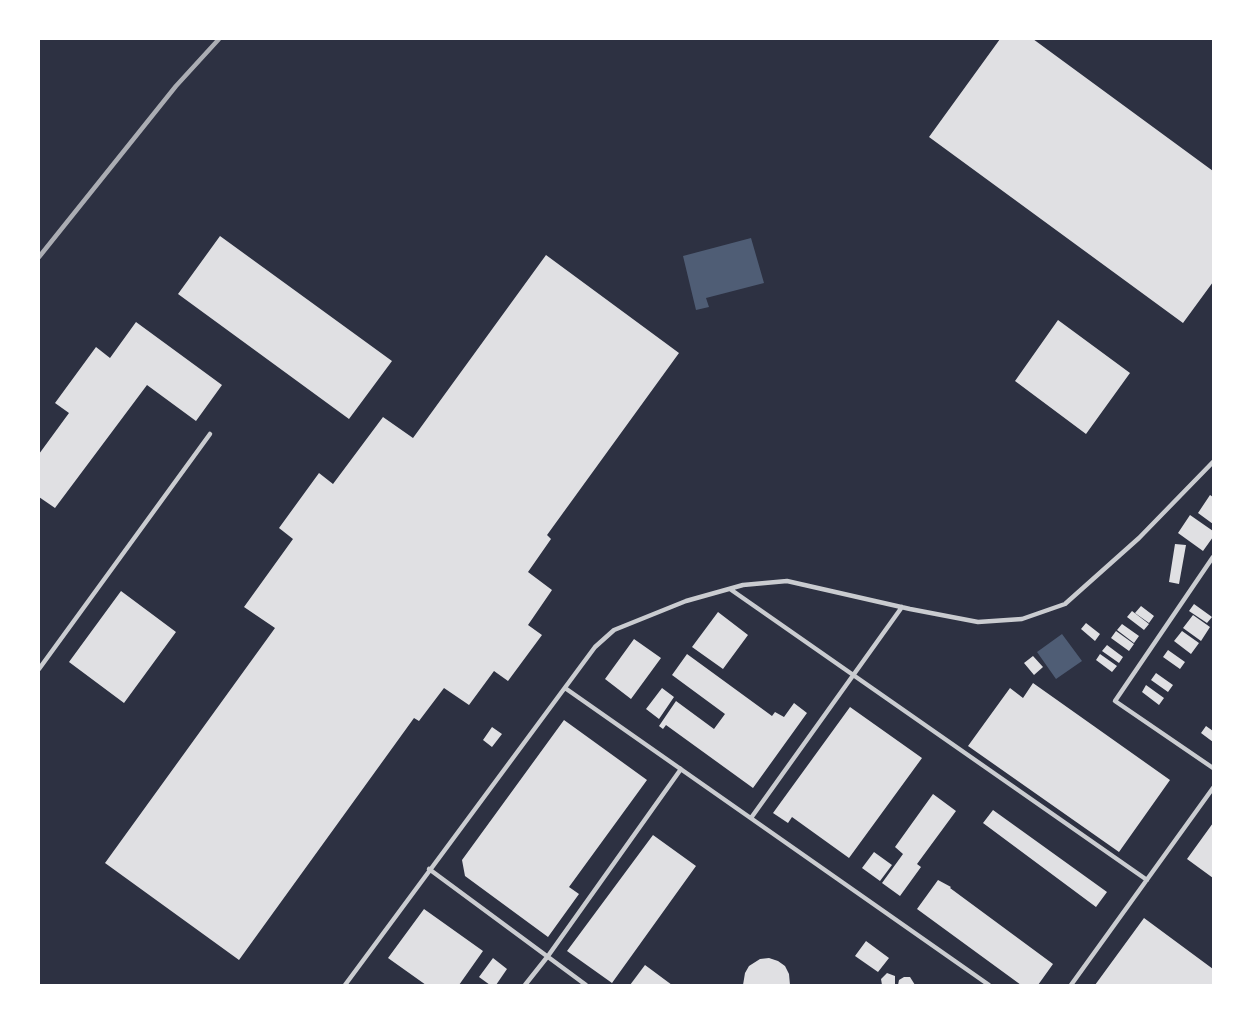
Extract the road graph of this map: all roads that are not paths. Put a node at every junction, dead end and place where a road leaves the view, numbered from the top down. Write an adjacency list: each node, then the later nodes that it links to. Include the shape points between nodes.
1 (210, 434): 6 (lane)
2 (1213, 462): 5 (lane, via 1139,538 1065,604 1022,619 978,622)
3 (1213, 556): 9 (lane, via 1115,701)
4 (730, 589): 5 (lane, via 787,581); 7 (lane); 8 (lane, via 686,601 614,630)
5 (902, 608): 7 (lane)
6 (39, 669)
7 (854, 675): 12 (lane); 14 (lane)
8 (565, 688): 10 (lane); 13 (lane)
9 (1213, 768)
10 (681, 769): 12 (lane); 15 (lane)
11 (1213, 788): 14 (lane)
12 (751, 818): 19 (lane)
13 (429, 869): 15 (lane); 16 (lane)
14 (1147, 880): 20 (lane)
15 (548, 956): 17 (lane); 18 (lane)
16 (345, 985)
17 (525, 985)
18 (586, 985)
19 (989, 985)
20 (1071, 985)

